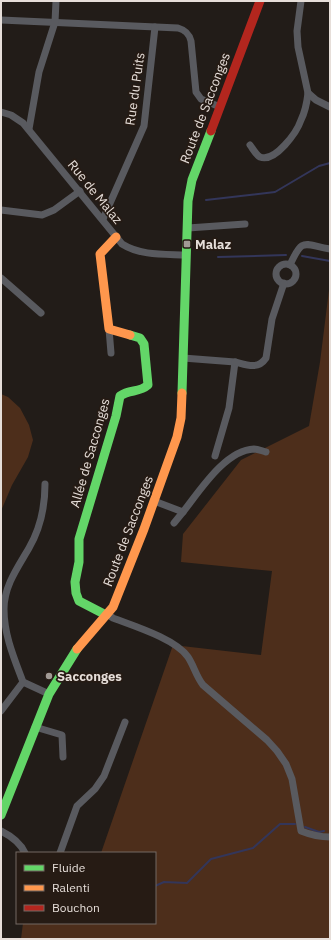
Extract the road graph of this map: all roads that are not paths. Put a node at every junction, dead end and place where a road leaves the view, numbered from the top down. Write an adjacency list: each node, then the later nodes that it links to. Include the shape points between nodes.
1 (56, 1): 5 (street)
2 (260, 1): 8 (street, Route de Sacconges)
3 (301, 1): 7 (street, via 298,42)
4 (1, 20): 5 (street)
5 (55, 22): 6 (street); 11 (street, via 39,72)
6 (156, 27): 8 (street, via 178,28 187,32 191,41 196,92 201,99); 15 (street, Rue du Puits, via 144,126)
7 (308, 93): 9 (street); 12 (street, via 302,120 285,145 272,155 261,158)
8 (220, 107): 17 (street, Route de Sacconges, via 192,180 188,201)
9 (330, 107)
10 (1, 112): 11 (street, Rue de Malaz, via 19,119)
11 (29, 129): 13 (street, Rue de Malaz)
12 (250, 146)
13 (80, 191): 14 (street, via 54,210 42,215); 15 (street, Rue de Malaz)
14 (1, 210)
15 (103, 219): 18 (street, Rue de Malaz)
16 (245, 224): 17 (street)
17 (188, 228): 20 (street, Route de Sacconges)
18 (116, 237): 20 (street, Rue de Malaz, via 122,244 134,250); 25 (street, via 100,254)
19 (330, 249): 21 (street, via 303,245 296,250)
20 (186, 255): 27 (street, Route de Sacconges)
21 (290, 264): 23 (street, via 294,267 296,276 289,283); 23 (street, via 281,265 276,273 277,278)
22 (1, 278): 24 (street)
23 (284, 283): 28 (street, via 272,319 266,358 257,366)
24 (41, 313)
25 (109, 330): 26 (street); 35 (street, Allée de Sacconges, via 143,341 148,382 142,390 126,392 120,396 79,539 76,593 79,601)
26 (110, 353)
27 (183, 358): 28 (street); 32 (street, Route de Sacconges, via 181,418 177,437)
28 (235, 362): 30 (street, via 229,408)
29 (266, 452): 33 (street, via 253,449 231,457 219,467)
30 (215, 456)
31 (45, 484): 36 (street, via 40,523 10,580 4,608 9,646)
32 (154, 501): 33 (street); 35 (street, Route de Sacconges)
33 (183, 512): 34 (street)
34 (174, 523)
35 (107, 615): 37 (street, Route de Sacconges, via 77,649); 44 (street, via 168,641 182,650 203,685 267,740 286,764 292,779 301,830 310,835)
36 (23, 682): 37 (street); 38 (street)
37 (49, 694): 40 (street, Route de Sacconges)
38 (1, 711)
39 (125, 722): 46 (street, via 104,776 95,789 77,806)
40 (35, 727): 41 (street, via 62,735); 42 (street, Route de Sacconges)
41 (63, 757)
42 (1, 815)
43 (1, 831): 45 (street, via 16,841)
44 (330, 837)
45 (24, 852)
46 (60, 852)

